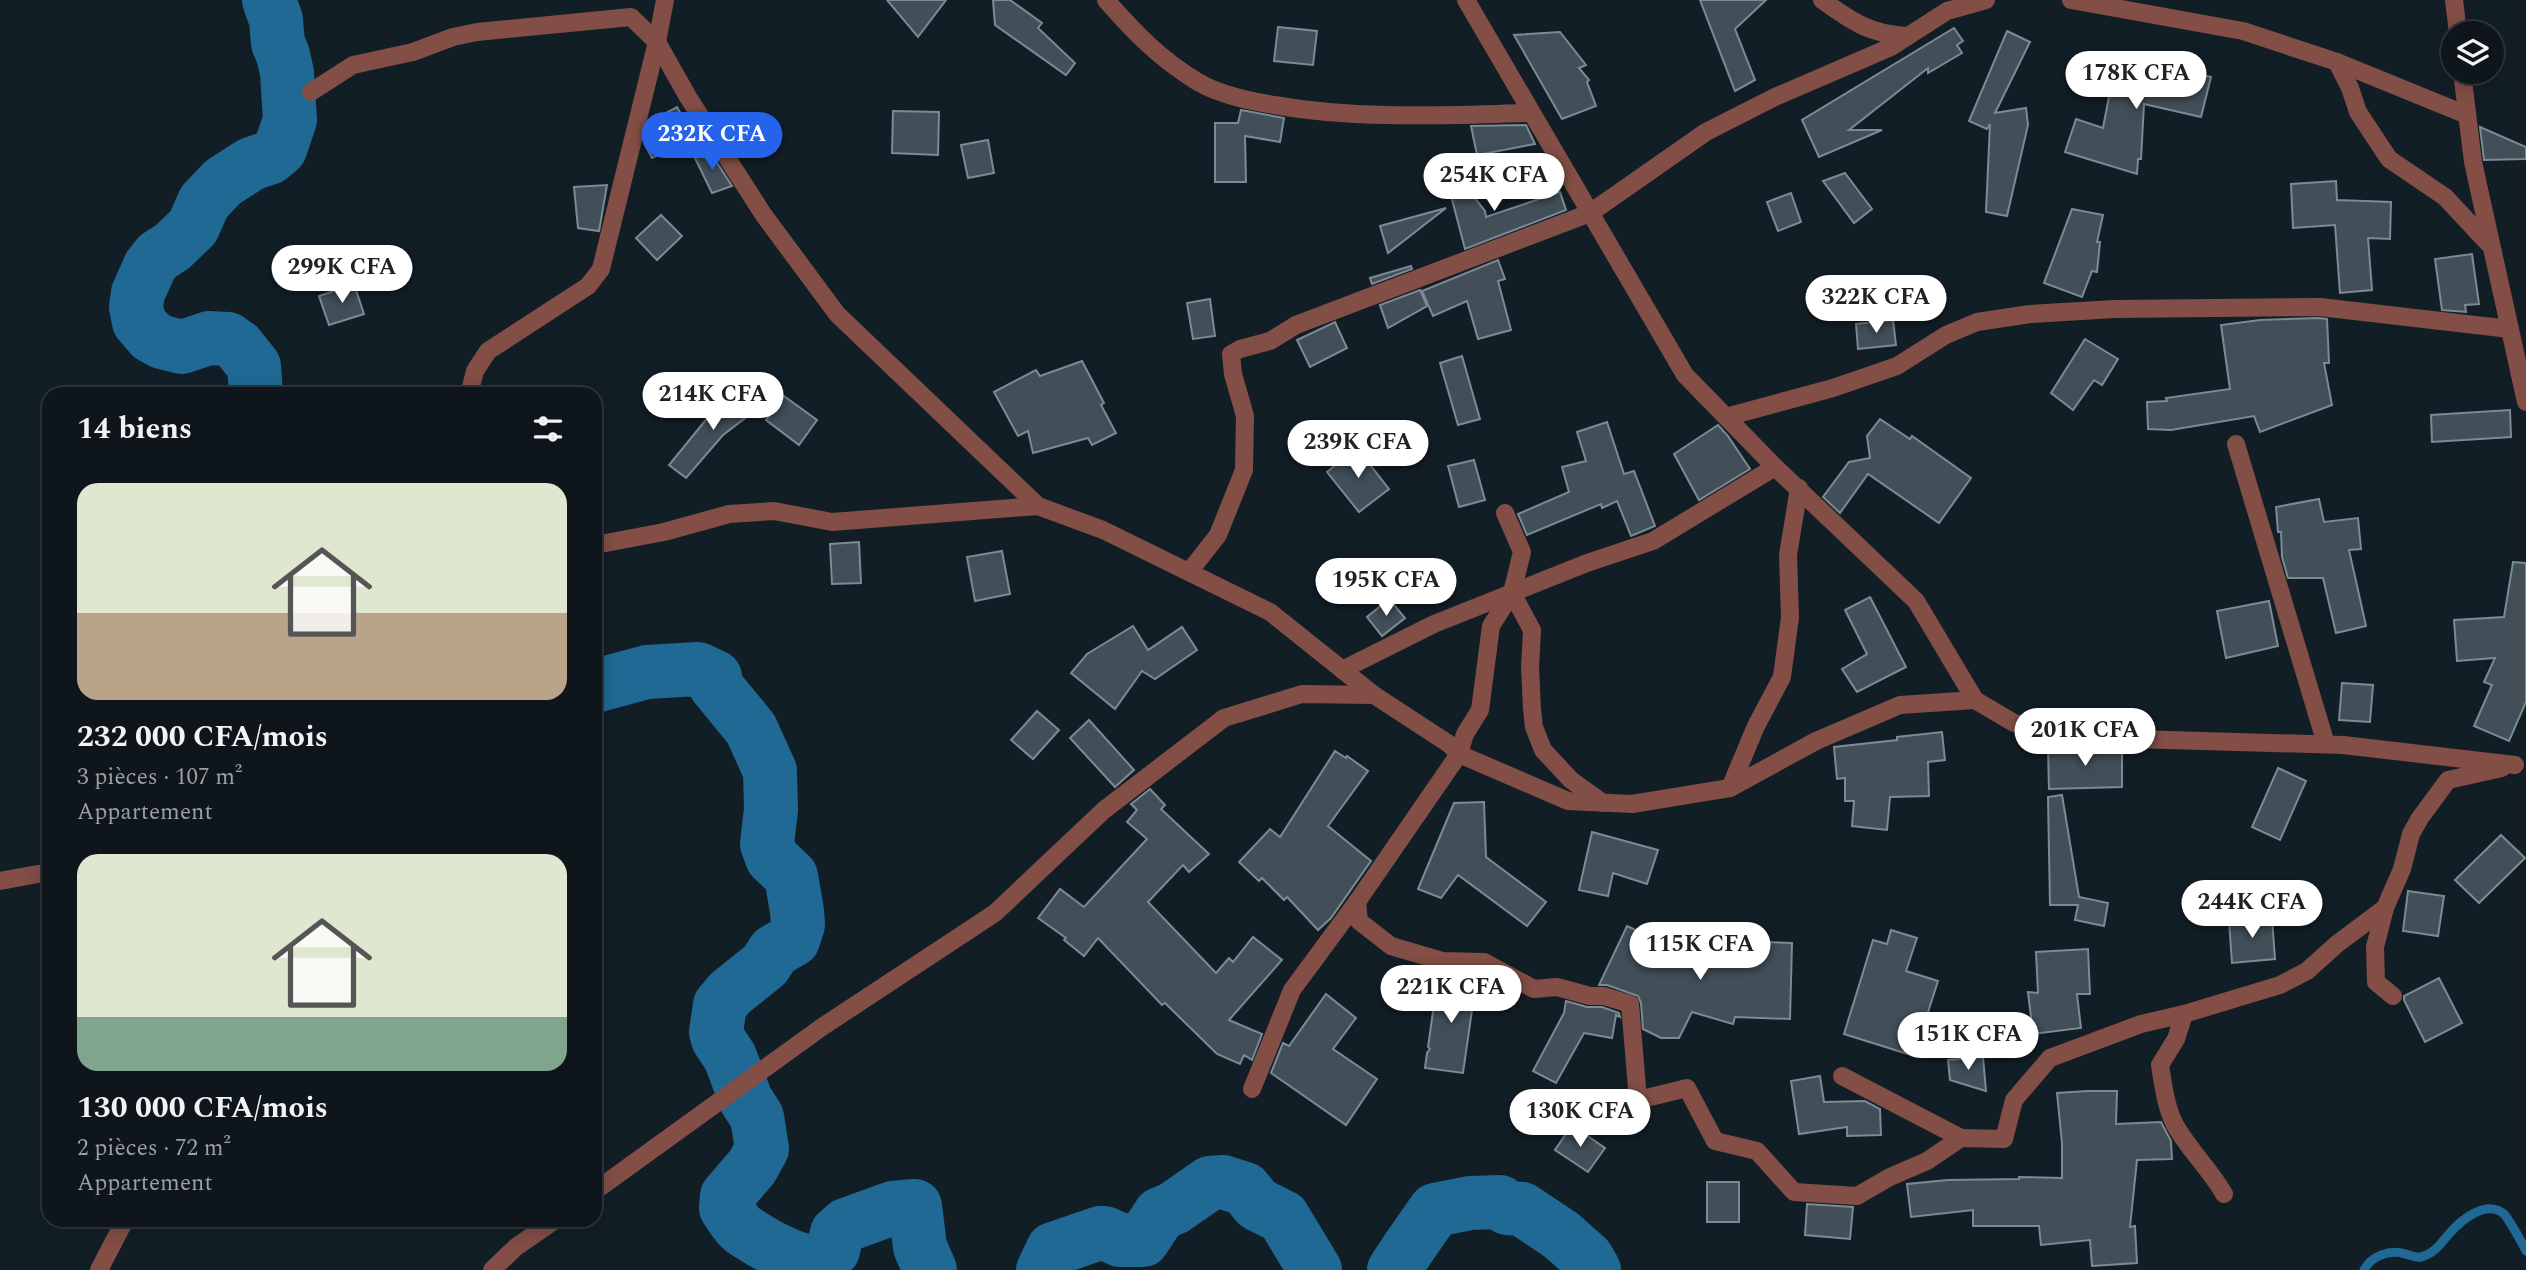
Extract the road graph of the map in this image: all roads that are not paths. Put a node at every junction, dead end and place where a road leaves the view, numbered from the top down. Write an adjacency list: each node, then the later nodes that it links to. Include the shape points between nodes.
1 (664, 0): 10 (street)
2 (1106, 0): 14 (street, via 1143,43 1199,83 1245,100 1318,113 1390,117)
3 (1466, 0): 14 (street)
4 (1822, 0): 9 (street, via 1861,27 1887,36)
5 (1986, 0): 9 (street, via 1947,11)
6 (2071, 0): 11 (street, via 2244,31)
7 (2454, 0): 8 (street)
8 (2457, 21)
9 (1908, 36): 16 (street, via 1706,132)
10 (657, 42): 13 (street, via 631,17 477,32 353,65); 19 (street, via 601,269 588,286 488,351); 25 (street, via 763,214 837,314)
11 (2337, 62): 15 (street); 17 (street, via 2358,112 2389,159 2445,197)
12 (2463, 84): 15 (street)
13 (311, 92)
14 (1531, 113): 16 (street)
15 (2467, 115): 17 (street)
16 (1590, 213): 21 (street, via 1685,375); 28 (street, via 1231,354 1245,416 1244,470 1218,535)
17 (2491, 247): 18 (street)
18 (2510, 329): 20 (street); 21 (street, via 2319,307 2030,314 1977,322 1946,335 1897,366)
19 (470, 387)
20 (2526, 402)
21 (1726, 417): 23 (street)
22 (2236, 444): 33 (street)
23 (1775, 467): 24 (street); 29 (street, via 1653,541)
24 (1799, 488): 32 (street, via 1916,601); 36 (street, via 1788,555 1790,617 1782,677)
25 (1038, 506): 27 (street, via 832,522 774,511 729,514); 28 (street, via 1103,530)
26 (1504, 513): 29 (street, via 1522,552)
27 (602, 544)
28 (1189, 572): 30 (street, via 1270,612)
29 (1512, 593): 30 (street, via 1434,624); 34 (street, via 1492,626 1480,710); 37 (street, via 1532,630 1532,709 1543,750 1571,780)
30 (1342, 670): 31 (street)
31 (1374, 695): 34 (street); 47 (street, via 1302,694 1224,718 1104,810 995,913 822,1027)
32 (1975, 700): 33 (street, via 2014,723 2100,738); 36 (street, via 1900,705 1816,741)
33 (2326, 744): 35 (street)
34 (1459, 754): 37 (street, via 1568,801); 40 (street)
35 (2520, 764): 41 (street, via 2448,780 2411,834)
36 (1730, 788): 37 (street, via 1632,804)
37 (1603, 803)
38 (42, 873): 39 (street)
39 (0, 881)
40 (1357, 902): 45 (street, via 1292,990); 46 (street, via 1359,921 1391,946 1442,961 1484,962 1534,989 1557,987 1630,1004 1638,1100 1687,1088 1715,1140 1757,1151 1794,1192 1857,1196 1927,1161)
41 (2385, 908): 42 (street, via 2375,947 2376,982); 43 (street, via 2307,971 2280,985)
42 (2393, 996)
43 (2184, 1014): 46 (street, via 2141,1024 2050,1058 2014,1100 2004,1139); 48 (street, via 2160,1065 2163,1086 2174,1123)
44 (1842, 1076): 46 (street)
45 (1252, 1089)
46 (1961, 1138)
47 (602, 1186)
48 (2224, 1194)
49 (121, 1227): 51 (street)
50 (545, 1227): 52 (street)
51 (99, 1270)
52 (492, 1270)

